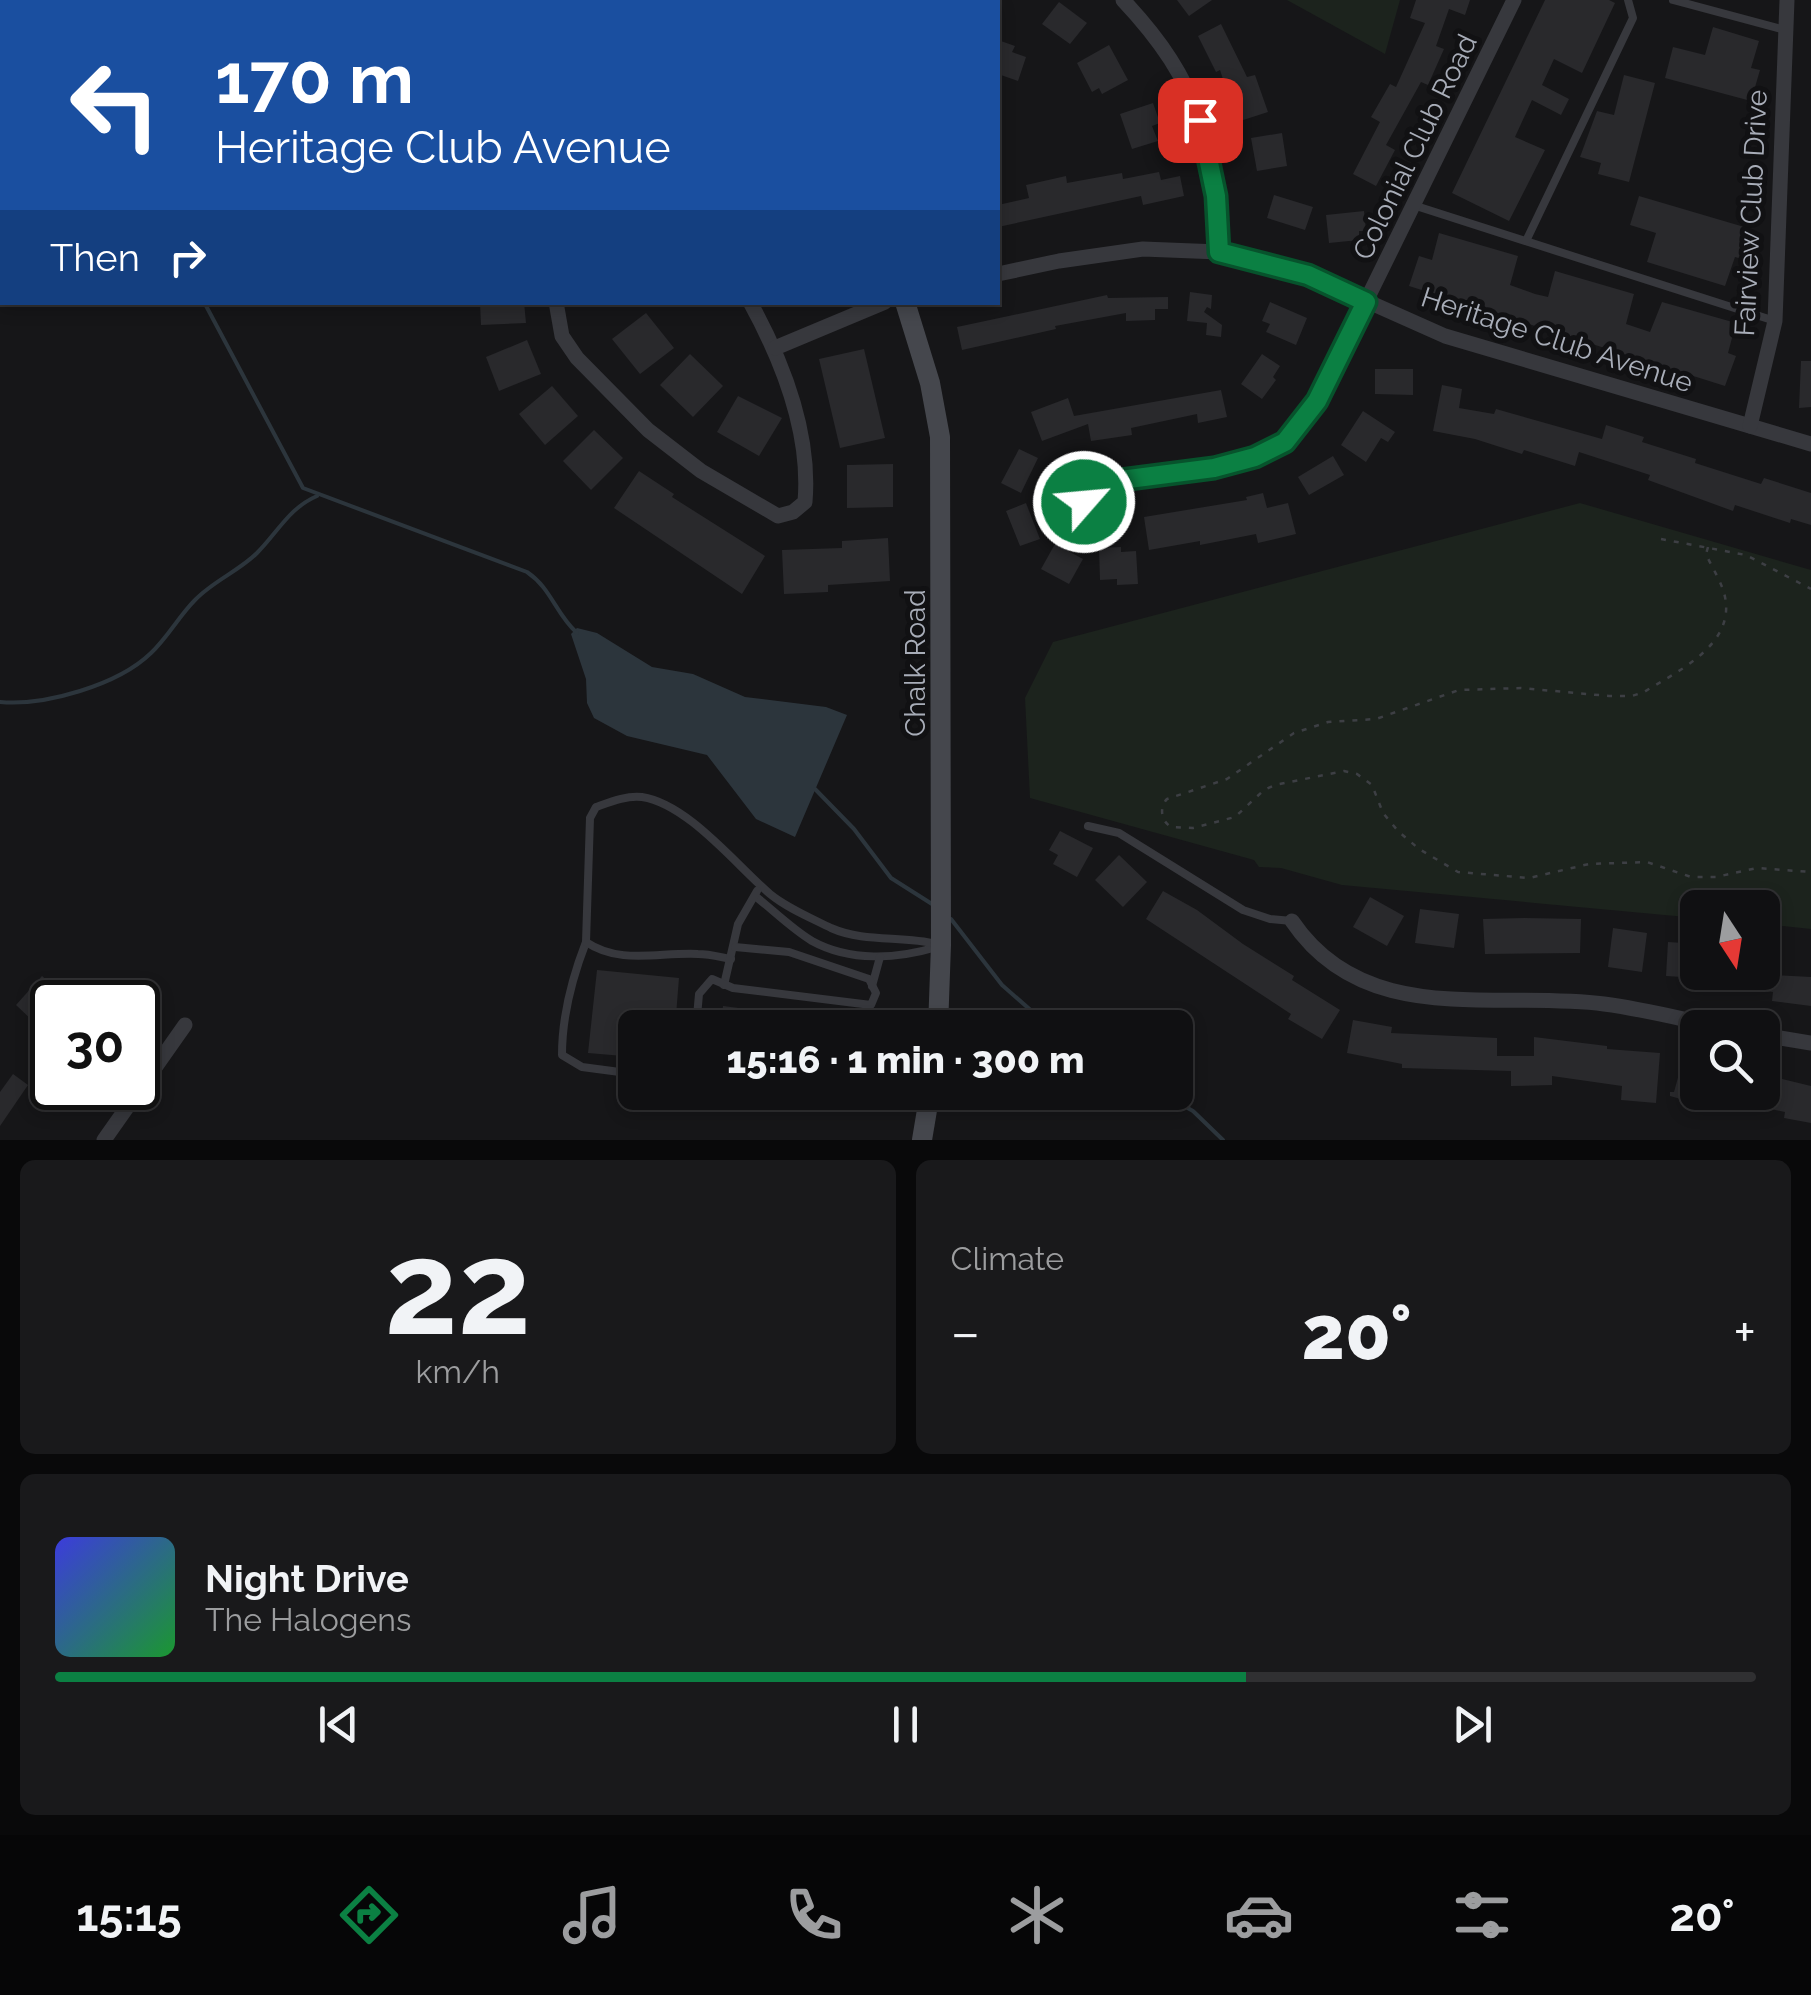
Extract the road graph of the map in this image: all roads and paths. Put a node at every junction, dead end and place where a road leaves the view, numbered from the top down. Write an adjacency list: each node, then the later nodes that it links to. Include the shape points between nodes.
1 (1123, 0): 9 (street, via 1194,97 1210,160)
2 (1514, 0): 7 (street, Colonial Club Road)
3 (1628, 0): 8 (lane, via 1633,18)
4 (1787, 0): 6 (street, Fairview Club Drive)
5 (1679, 1): 6 (lane)
6 (1785, 30): 16 (street, Fairview Club Drive)
7 (1413, 205): 8 (lane); 11 (street, Colonial Club Road)
8 (1526, 241): 16 (lane)
9 (1219, 252): 10 (street, Heritage Club Avenue, via 1143,249); 11 (street, Heritage Club Avenue, via 1308,275)
10 (1000, 274)
11 (1366, 302): 18 (street, Heritage Club Avenue, via 1445,336); 20 (street, Colonial Club Road, via 1317,401 1285,442 1214,468 1113,481)
12 (557, 305): 17 (street, via 562,336 577,358 648,430 778,516 805,502 806,486 802,442)
13 (752, 305): 17 (street)
14 (878, 305): 17 (street)
15 (905, 305): 30 (street, Chalk Road, via 940,437)
16 (1775, 321): 18 (street, Fairview Club Drive)
17 (776, 348)
18 (1750, 426): 19 (street, Heritage Club Avenue)
19 (1811, 444)
20 (1084, 502)
21 (1661, 540): 22 (path)
22 (1708, 548): 23 (path, via 1746,555); 25 (path, via 1724,593 1724,626 1713,644 1644,692 1472,688 1376,719 1328,722 1294,733 1226,779 1167,799 1163,818 1171,827 1206,826 1235,817 1275,784 1344,771 1372,785 1398,832 1458,872 1530,878 1589,864 1647,862 1691,878 1757,868)
23 (1811, 589)
24 (1088, 826): 28 (lane, via 1119,832 1243,910)
25 (1811, 872)
26 (761, 885): 27 (lane); 29 (lane, via 671,810 642,797 616,800 596,807 590,818); 30 (lane, via 837,930)
27 (755, 896): 31 (lane, via 738,924); 32 (lane, via 813,942)
28 (1292, 921): 38 (street, via 1326,961 1402,994 1604,1004)
29 (586, 942): 33 (lane, via 614,954); 42 (lane, via 571,987 562,1055 582,1067)
30 (941, 946): 32 (lane); 37 (street, Chalk Road)
31 (735, 948): 33 (lane); 35 (lane, via 789,952 869,979)
32 (880, 957): 35 (lane)
33 (731, 959): 34 (lane)
34 (724, 984): 35 (lane, via 871,1005); 36 (lane, via 712,979 699,994)
35 (872, 986)
36 (698, 1010)
37 (939, 1010)
38 (1680, 1019)
39 (185, 1025): 44 (street)
40 (1780, 1038): 41 (street)
41 (1811, 1044)
42 (618, 1072)
43 (927, 1110): 45 (street)
44 (104, 1140)
45 (922, 1140)

